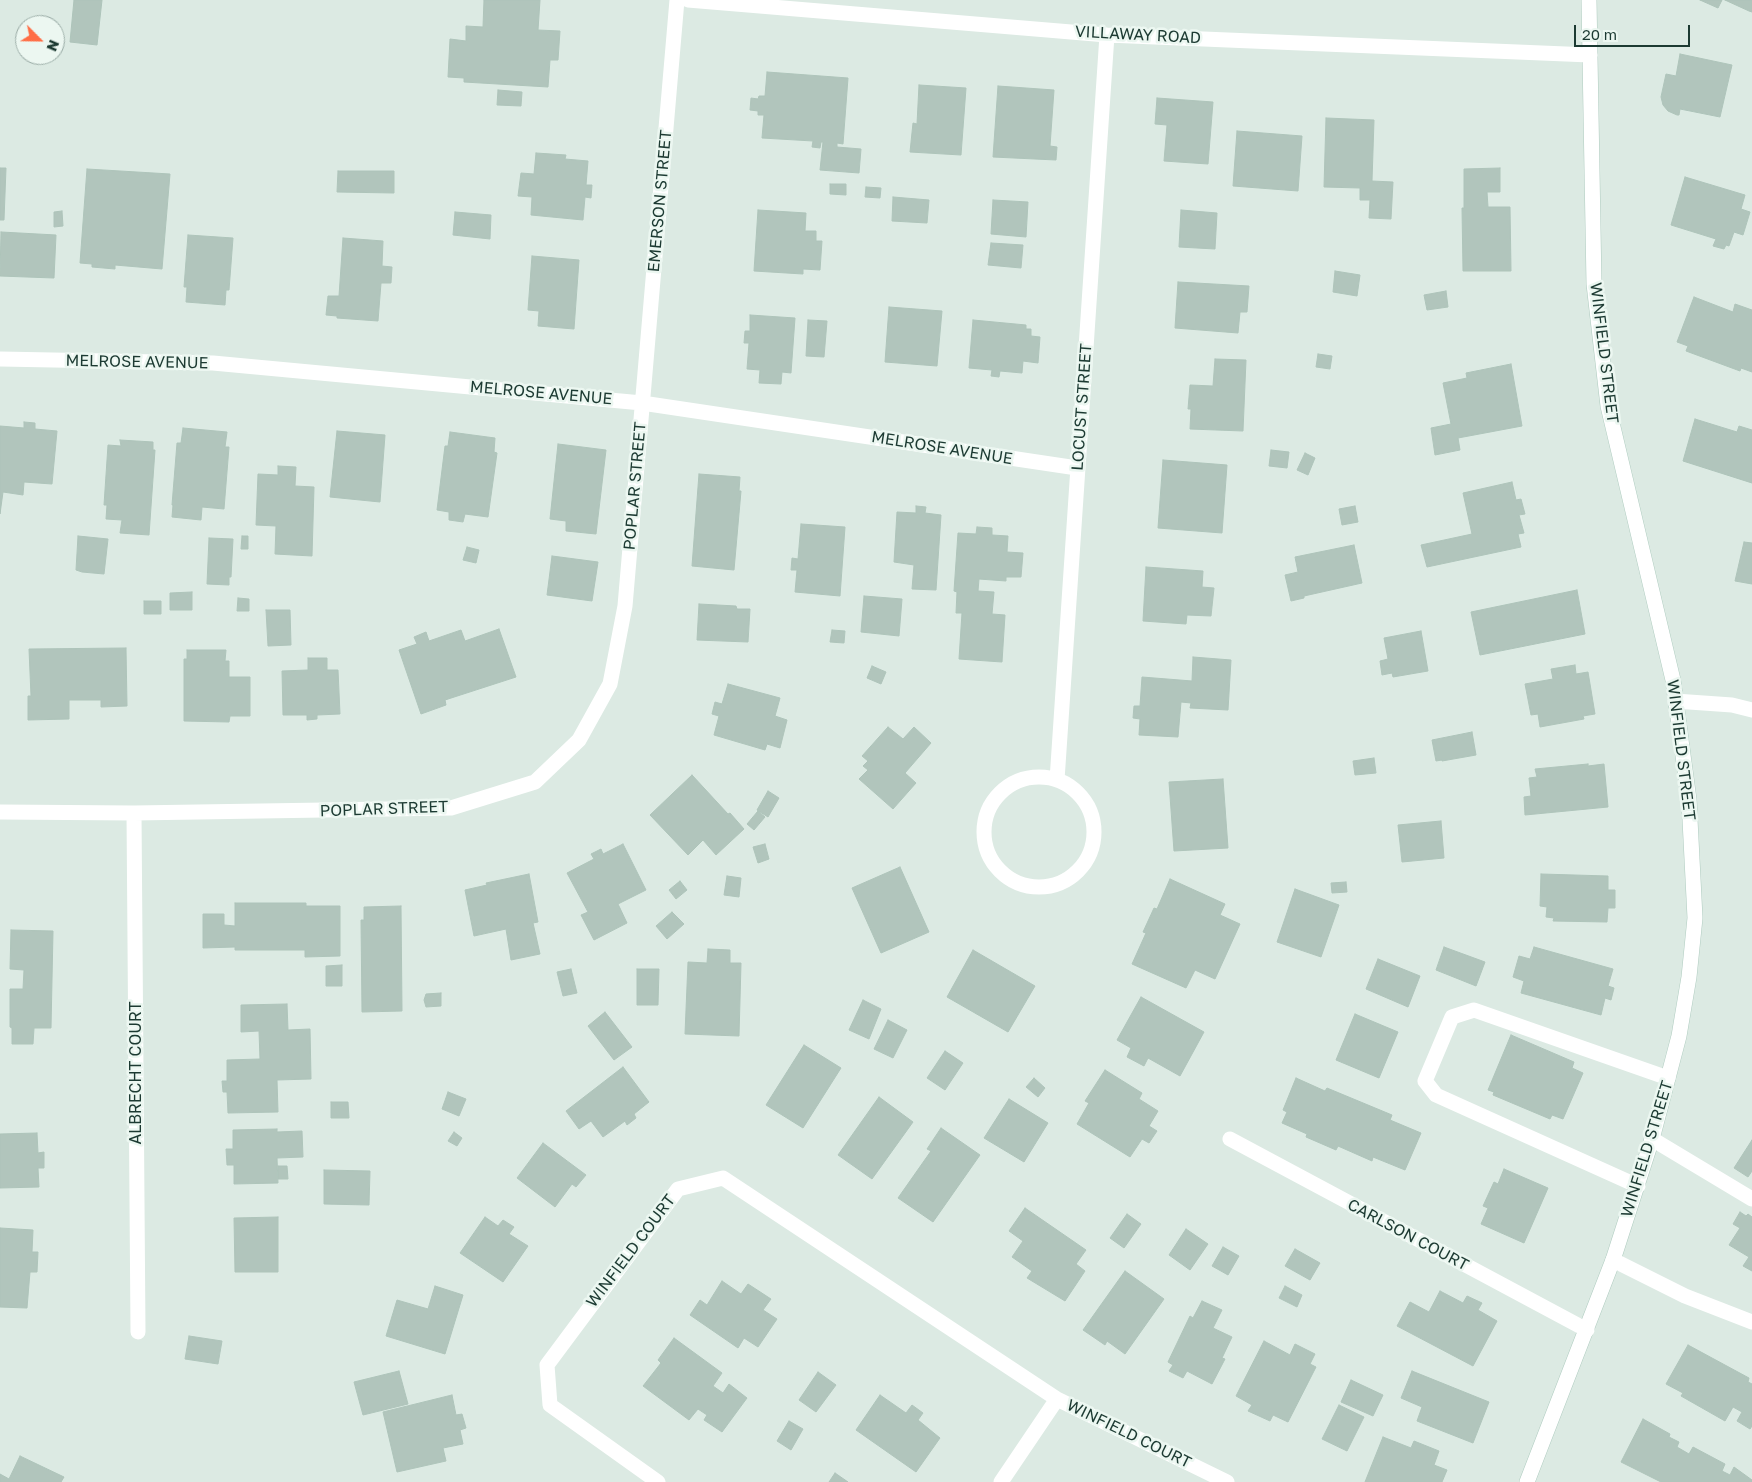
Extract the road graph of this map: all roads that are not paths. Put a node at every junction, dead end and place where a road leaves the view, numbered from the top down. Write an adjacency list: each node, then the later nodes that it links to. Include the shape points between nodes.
1 (677, 0): 7 (street, EMERSON STREET)
2 (688, 0): 4 (street, VILLAWAY ROAD)
3 (1589, 0): 5 (street, WINFIELD STREET)
4 (1107, 35): 5 (street, VILLAWAY ROAD); 8 (street, LOCUST STREET)
5 (1590, 55): 9 (street, WINFIELD STREET, via 1594,284 1608,406)
6 (0, 359): 7 (street, MELROSE AVENUE, via 213,363)
7 (642, 403): 8 (street, MELROSE AVENUE); 13 (street, POPLAR STREET, via 625,606 610,684 580,740 535,782 451,808)
8 (1077, 468): 11 (street, LOCUST STREET)
9 (1676, 700): 10 (street); 14 (street, WINFIELD STREET, via 1689,800 1695,918 1690,977)
10 (1752, 710)
11 (1057, 780): 11 (street, via 1038,776 1020,780 1003,790 991,805 985,824 985,843 992,861 1005,875 1022,885 1060,884 1076,874 1088,858 1094,840 1094,821 1087,803 1074,789)
12 (0, 812): 13 (street, POPLAR STREET)
13 (134, 813): 22 (street, ALBRECHT COURT)
14 (1668, 1078): 15 (street, WINFIELD STREET); 17 (street, via 1474,1010 1452,1017 1425,1080 1436,1095)
15 (1652, 1139): 17 (street, WINFIELD STREET); 18 (street)
16 (1230, 1140): 21 (street, CARLSON COURT)
17 (1638, 1186): 19 (street, WINFIELD STREET)
18 (1752, 1199)
19 (1613, 1260): 20 (street, via 1685,1296); 21 (street, WINFIELD STREET)
20 (1752, 1322)
21 (1586, 1330): 27 (street, WINFIELD STREET)
22 (138, 1332)
23 (1057, 1399): 24 (street, WINFIELD COURT, via 723,1178 678,1188 547,1365 550,1405); 25 (street, WINFIELD COURT); 26 (street, WINFIELD COURT)
24 (658, 1482)
25 (1001, 1482)
26 (1227, 1482)
27 (1527, 1482)

